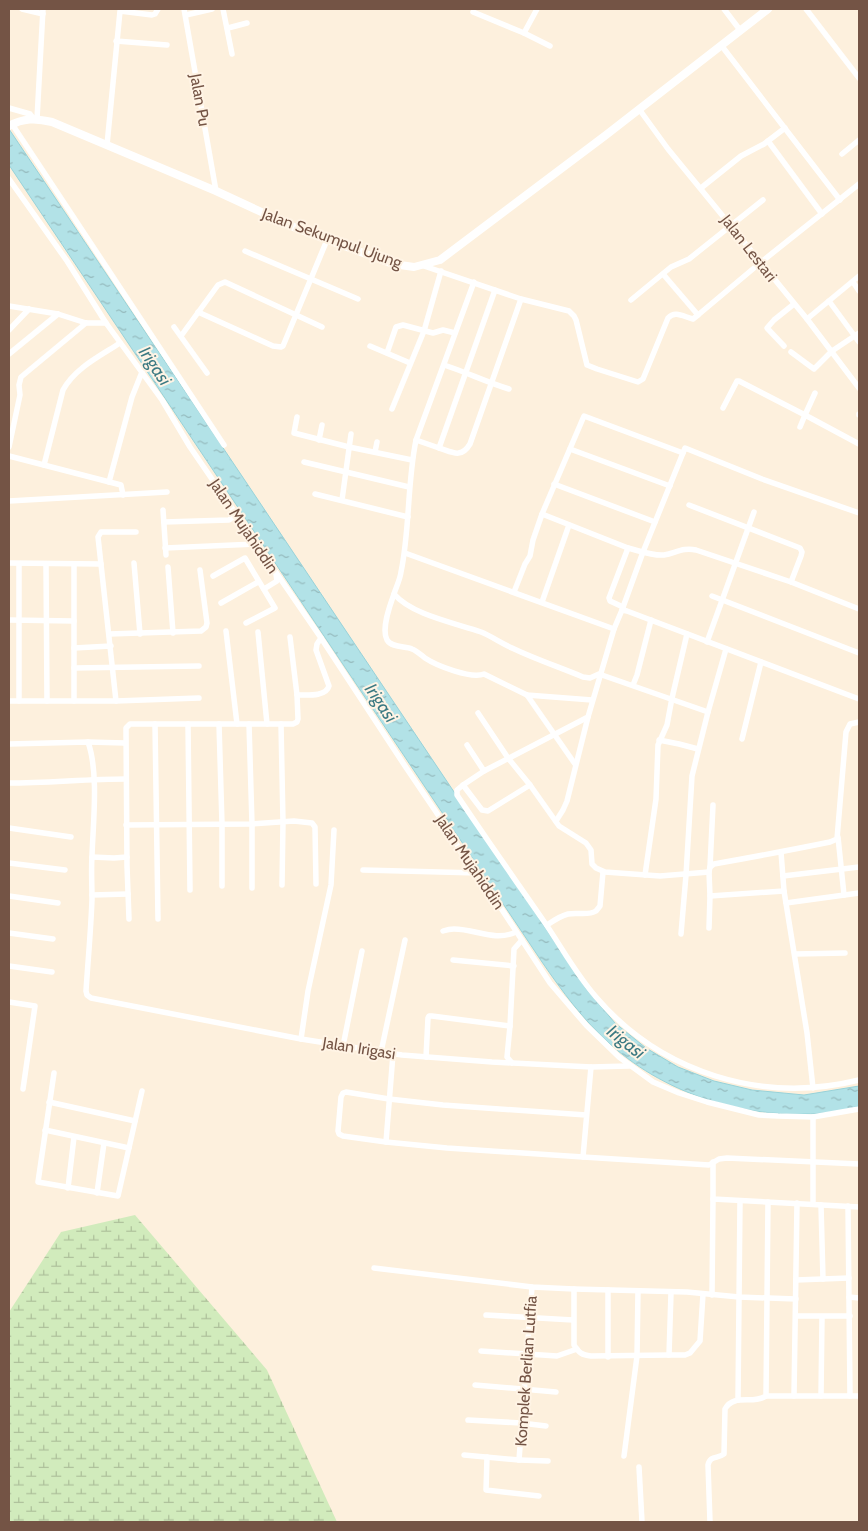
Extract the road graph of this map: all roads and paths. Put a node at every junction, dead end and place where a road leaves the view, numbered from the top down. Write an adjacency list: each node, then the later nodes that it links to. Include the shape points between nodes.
1 (22, 9): 10 (street)
2 (158, 9): 9 (street, via 152,15)
3 (212, 9): 11 (street)
4 (223, 9): 14 (street)
5 (537, 9): 16 (street)
6 (724, 9): 15 (street)
7 (768, 9): 15 (main road, Jalan Sekumpul Ujung)
8 (806, 9): 22 (street)
9 (120, 10): 17 (street)
10 (43, 11): 25 (street)
11 (185, 12): 35 (street, Jalan Pu)
12 (473, 12): 16 (street)
13 (246, 23): 14 (street)
14 (228, 28): 21 (street)
15 (740, 30): 19 (main road, Jalan Sekumpul Ujung)
16 (524, 33): 20 (street)
17 (116, 41): 18 (street); 30 (street)
18 (167, 45)
19 (721, 45): 24 (main road, Jalan Sekumpul Ujung); 27 (street)
20 (550, 46)
21 (232, 54)
22 (859, 78)
23 (9, 108): 25 (street)
24 (639, 110): 34 (street, Jalan Lestari); 43 (main road, Jalan Sekumpul Ujung, via 440,260)
25 (36, 119): 26 (main road); 30 (main road, Jalan Sekumpul Ujung, via 52,122)
26 (10, 125): 100 (street)
27 (785, 128): 29 (street); 37 (street)
28 (859, 140): 31 (street)
29 (768, 141): 34 (street, via 740,156); 38 (street)
30 (107, 145): 35 (main road, Jalan Sekumpul Ujung)
31 (842, 154)
32 (9, 179): 65 (street, Jalan Mujahiddin)
33 (859, 184): 37 (street)
34 (701, 188): 39 (street, Jalan Lestari)
35 (216, 191): 40 (main road, Jalan Sekumpul Ujung)
36 (763, 200): 39 (street)
37 (840, 200): 38 (street)
38 (822, 214): 42 (street)
39 (730, 225): 42 (street, Jalan Lestari); 45 (street, via 689,259)
40 (328, 240): 43 (main road, Jalan Sekumpul Ujung, via 393,264); 47 (street)
41 (245, 251): 47 (street)
42 (760, 263): 56 (street, Jalan Lestari); 62 (street)
43 (424, 266): 44 (street)
44 (441, 271): 48 (street); 69 (street)
45 (663, 274): 54 (street); 62 (street)
46 (859, 276): 49 (street)
47 (311, 280): 52 (street); 61 (street)
48 (474, 282): 50 (street); 70 (street)
49 (853, 282): 51 (street); 55 (street)
50 (495, 290): 53 (street); 84 (street)
51 (859, 291)
52 (358, 299)
53 (521, 300): 62 (street, via 569,311 576,320 587,364 638,382 643,379 668,318 675,314 692,319); 86 (street)
54 (632, 300)
55 (829, 301): 63 (street); 71 (street)
56 (794, 304): 63 (street, Jalan Lestari); 76 (street, via 767,328)
57 (9, 306): 58 (street)
58 (29, 309): 60 (street); 68 (street)
59 (198, 312): 61 (street, via 218,285 225,282); 61 (street, via 277,348 283,346); 72 (street)
60 (58, 314): 64 (street); 80 (street)
61 (295, 316): 67 (street)
62 (698, 316)
63 (807, 319): 77 (street, Jalan Lestari)
64 (86, 322): 65 (street); 102 (street, via 21,377)
65 (106, 323): 73 (street, Jalan Mujahiddin)
66 (174, 327): 72 (street)
67 (322, 327)
68 (9, 330)
69 (424, 331): 70 (street); 79 (street, via 396,327); 81 (street)
70 (455, 333): 82 (street)
71 (857, 335): 74 (street); 77 (street)
72 (181, 336): 85 (street)
73 (120, 342): 83 (street, Jalan Mujahiddin); 111 (street, via 69,380 63,390)
74 (859, 342)
75 (370, 346): 79 (street)
76 (784, 346)
77 (832, 351): 78 (street, via 816,371); 87 (street, Jalan Lestari)
78 (791, 352)
79 (387, 353): 81 (street)
80 (9, 354)
81 (410, 363): 91 (street)
82 (444, 365): 84 (street); 98 (street)
83 (142, 372): 113 (street); 127 (street, Jalan Mujahiddin)
84 (465, 372): 86 (street); 104 (street)
85 (207, 373)
86 (490, 383): 88 (street); 104 (street, via 466,451 455,453)
87 (859, 388)
88 (509, 389)
89 (815, 394): 92 (street)
90 (723, 408): 92 (street, via 738,381)
91 (392, 409)
92 (805, 415): 95 (street); 101 (street)
93 (297, 417): 97 (street, via 294,432)
94 (322, 425): 97 (street)
95 (800, 426)
96 (351, 434): 103 (street)
97 (319, 440): 103 (street)
98 (416, 440): 104 (street); 109 (street)
99 (377, 442): 106 (street)
100 (224, 444)
101 (859, 444)
102 (9, 447)
103 (348, 447): 106 (street); 112 (street)
104 (438, 448)
105 (570, 449): 107 (street, via 584,416); 114 (street); 115 (street)
106 (375, 452): 109 (street)
107 (683, 452): 115 (street); 125 (street, via 685,448)
108 (9, 456): 111 (street)
109 (412, 460): 116 (street)
110 (304, 462): 112 (street)
111 (44, 465): 113 (street)
112 (345, 472): 116 (street); 120 (street)
113 (109, 482): 119 (street, via 121,485)
114 (554, 484): 126 (street); 130 (street)
115 (670, 486): 130 (street)
116 (409, 487): 128 (street)
117 (167, 492): 119 (street)
118 (315, 494): 120 (street)
119 (123, 495): 121 (street)
120 (342, 500): 128 (street)
121 (9, 501)
122 (690, 505): 132 (street)
123 (164, 510): 129 (street)
124 (754, 512): 132 (street)
125 (859, 513)
126 (542, 514): 131 (street); 154 (street, via 530,556)
127 (236, 515): 129 (street, via 229,520); 134 (street, Jalan Mujahiddin)
128 (408, 517): 137 (street)
129 (164, 522): 135 (street)
130 (655, 522): 138 (street)
131 (569, 525): 136 (street); 158 (street)
132 (748, 528): 146 (street); 152 (street, via 800,548 801,556)
133 (136, 532): 145 (street, via 100,532)
134 (256, 544): 135 (street); 149 (street, Jalan Mujahiddin)
135 (165, 548): 139 (street)
136 (628, 548): 138 (street); 160 (street, via 609,598)
137 (405, 552): 154 (street); 155 (street)
138 (642, 552): 146 (street, via 664,554 691,549); 160 (street)
139 (166, 555)
140 (9, 563): 142 (street)
141 (134, 563): 173 (street)
142 (19, 564): 143 (street); 164 (street)
143 (46, 564): 144 (street); 162 (street)
144 (74, 564): 145 (street); 166 (street)
145 (101, 564): 172 (street)
146 (735, 564): 152 (street); 157 (street)
147 (168, 567): 171 (street)
148 (200, 570): 171 (street, via 206,627 201,631)
149 (276, 574): 153 (street, via 277,581); 176 (street, Jalan Mujahiddin)
150 (213, 576): 151 (street, via 245,558)
151 (258, 582): 153 (street); 159 (street)
152 (791, 582): 161 (street)
153 (264, 589): 167 (street, via 275,608)
154 (514, 592): 158 (street)
155 (394, 594): 186 (street, via 403,603 423,612 482,633 583,677); 189 (street, via 385,628 391,644 413,649 436,664 472,676 484,674)
156 (712, 596): 157 (street)
157 (723, 600): 177 (street); 181 (street)
158 (542, 602): 168 (street)
159 (221, 603)
160 (623, 609): 165 (street); 168 (street)
161 (859, 610)
162 (46, 619): 164 (street); 166 (street); 196 (street)
163 (9, 620): 164 (street)
164 (18, 620): 195 (street)
165 (651, 620): 174 (street); 187 (street)
166 (74, 621): 179 (street)
167 (246, 623)
168 (614, 629): 186 (street)
169 (226, 631): 206 (street)
170 (258, 632): 208 (street)
171 (173, 633): 173 (street)
172 (110, 634): 173 (street); 178 (street)
173 (140, 634)
174 (688, 634): 177 (street); 191 (street)
175 (290, 637): 188 (street)
176 (321, 638): 188 (street, via 316,650 328,690 320,694); 248 (street, Jalan Mujahiddin, via 462,854)
177 (707, 642): 180 (street)
178 (111, 646): 179 (street); 185 (street)
179 (74, 648): 184 (street)
180 (726, 649): 182 (street); 199 (street)
181 (859, 653)
182 (760, 662): 192 (street); 211 (street)
183 (199, 666): 185 (street)
184 (74, 668): 185 (street); 197 (street)
185 (113, 668): 198 (street)
186 (600, 674): 187 (street); 193 (street)
187 (633, 685): 191 (street)
188 (297, 695): 209 (street, via 298,719)
189 (527, 695): 193 (street); 210 (street)
190 (199, 698): 198 (street)
191 (672, 698): 199 (street); 212 (street, via 667,725)
192 (859, 699)
193 (592, 700): 201 (street)
194 (9, 701): 195 (street)
195 (19, 701): 196 (street)
196 (47, 701): 197 (street)
197 (74, 701): 198 (street)
198 (116, 701)
199 (708, 712): 217 (street)
200 (478, 713): 218 (street)
201 (588, 717): 210 (street); 219 (street)
202 (859, 722): 237 (street, via 850,724 846,732)
203 (155, 724): 204 (street); 214 (street, via 130,724 125,732); 232 (street)
204 (188, 724): 205 (street); 233 (street)
205 (219, 724): 206 (street); 229 (street)
206 (237, 724): 207 (street)
207 (249, 724): 208 (street); 230 (street)
208 (267, 724): 209 (street)
209 (281, 724): 228 (street)
210 (554, 734): 218 (street); 219 (street)
211 (742, 739)
212 (659, 740): 217 (street); 249 (street, via 656,799)
213 (88, 742): 214 (street); 215 (street); 221 (street)
214 (125, 743): 222 (street)
215 (9, 744)
216 (467, 745): 220 (street)
217 (698, 750): 250 (street, via 691,780)
218 (508, 758): 220 (street); 225 (street)
219 (576, 764): 227 (street, via 567,801)
220 (484, 771): 224 (street)
221 (94, 779): 222 (street); 223 (street); 239 (street)
222 (126, 779): 231 (street)
223 (9, 783)
224 (463, 785): 225 (street, via 486,812); 268 (street, via 457,790 457,795)
225 (530, 785): 227 (street)
226 (713, 805): 243 (street)
227 (556, 821): 247 (street, via 586,843 592,864)
228 (283, 822): 230 (street); 252 (street, via 307,821 314,825); 253 (street)
229 (222, 824): 230 (street); 233 (street); 254 (street)
230 (252, 824): 255 (street)
231 (126, 825): 232 (street); 240 (street)
232 (157, 825): 233 (street); 267 (street)
233 (188, 825): 256 (street)
234 (9, 828): 236 (street)
235 (334, 830): 286 (street, Jalan Irigasi, via 331,885)
236 (72, 837)
237 (838, 837): 238 (street, via 835,841); 244 (street)
238 (781, 852): 243 (street, via 714,864); 251 (street)
239 (92, 857): 240 (street); 260 (street)
240 (127, 857): 259 (street)
241 (9, 863): 245 (street)
242 (859, 866): 244 (street)
243 (710, 869): 250 (street); 263 (street)
244 (842, 869): 251 (street); 261 (street)
245 (65, 870)
246 (363, 870): 248 (street)
247 (603, 872): 249 (street); 268 (street, via 600,906 596,911 569,914)
248 (478, 873): 271 (street, Jalan Mujahiddin)
249 (645, 875): 250 (street)
250 (686, 875): 273 (street)
251 (782, 876): 257 (street)
252 (316, 884)
253 (282, 885)
254 (222, 886)
255 (252, 888)
256 (190, 890)
257 (784, 890): 263 (street); 265 (street)
258 (859, 893): 261 (street)
259 (128, 894): 260 (street); 266 (street)
260 (92, 895): 286 (street, via 86,991 89,997)
261 (844, 895): 265 (street)
262 (9, 896): 264 (street)
263 (710, 896): 269 (street)
264 (58, 903)
265 (786, 903): 279 (street)
266 (129, 919)
267 (158, 919)
268 (546, 925): 296 (street, via 596,997 626,1027 664,1054 712,1076 734,1082 783,1089)
269 (709, 928)
270 (443, 931): 271 (street, via 454,929 503,936)
271 (516, 932): 276 (street, Jalan Mujahiddin)
272 (9, 933): 274 (street)
273 (681, 934)
274 (52, 939)
275 (404, 940): 288 (street)
276 (522, 940): 282 (street, via 514,949); 292 (street, Jalan Mujahiddin, via 550,983 586,1025)
277 (362, 951): 287 (street)
278 (844, 953): 279 (street)
279 (794, 954): 296 (street)
280 (453, 960): 282 (street)
281 (9, 966): 283 (street)
282 (514, 966): 285 (street)
283 (52, 972)
284 (9, 1002): 297 (street, via 35,1006)
285 (510, 1026): 290 (street, via 429,1016); 291 (street, via 507,1057)
286 (301, 1039): 287 (street, Jalan Irigasi)
287 (343, 1046): 288 (street, Jalan Irigasi)
288 (380, 1052): 289 (street, Jalan Irigasi)
289 (393, 1054): 290 (street, Jalan Irigasi); 299 (street)
290 (426, 1057): 291 (street, Jalan Irigasi)
291 (512, 1063): 293 (street, Jalan Irigasi)
292 (629, 1066): 293 (street, Jalan Irigasi); 303 (street, Jalan Mujahiddin, via 653,1082 679,1093 734,1110 759,1115)
293 (591, 1067): 302 (street)
294 (54, 1073): 300 (street)
295 (859, 1080): 296 (street)
296 (813, 1088)
297 (23, 1089)
298 (142, 1091): 304 (street)
299 (390, 1099): 302 (street); 307 (street); 307 (street, via 348,1092 341,1097 339,1134)
300 (49, 1102): 304 (street); 305 (street)
301 (859, 1109): 303 (street, Jalan Mujahiddin)
302 (586, 1115): 310 (street)
303 (813, 1117): 312 (street)
304 (135, 1120): 309 (street)
305 (45, 1130): 306 (street); 314 (street, via 38,1182)
306 (74, 1136): 308 (street); 314 (street)
307 (386, 1142): 310 (street)
308 (104, 1143): 309 (street); 315 (street)
309 (128, 1148): 315 (street, via 118,1196)
310 (583, 1156): 311 (street, via 709,1165)
311 (713, 1162): 312 (street, via 727,1158); 316 (street)
312 (813, 1162): 313 (street); 320 (street)
313 (859, 1164)
314 (68, 1188): 315 (street)
315 (97, 1193)
316 (713, 1199): 317 (street); 334 (street)
317 (740, 1201): 318 (street); 335 (street)
318 (768, 1202): 319 (street); 337 (street)
319 (797, 1204): 320 (street); 327 (street)
320 (813, 1204): 321 (street)
321 (821, 1205): 322 (street); 325 (street)
322 (848, 1206): 323 (street); 326 (street)
323 (859, 1206)
324 (374, 1268): 328 (street)
325 (822, 1278): 326 (street); 327 (street)
326 (849, 1278): 336 (street)
327 (796, 1280): 339 (street)
328 (532, 1287): 329 (street); 344 (street, Komplek Berlian Lutfia)
329 (574, 1289): 330 (street); 345 (street)
330 (608, 1290): 331 (street); 351 (street)
331 (638, 1291): 332 (street); 350 (street)
332 (671, 1292): 333 (street); 349 (street)
333 (703, 1294): 334 (street); 349 (street, via 700,1341 685,1354)
334 (712, 1295): 335 (street)
335 (739, 1297): 337 (street); 360 (street)
336 (849, 1297): 338 (street); 342 (street)
337 (767, 1298): 339 (street); 355 (street)
338 (859, 1298)
339 (796, 1299): 341 (street)
340 (486, 1315): 344 (street)
341 (796, 1316): 343 (street); 356 (street)
342 (850, 1316): 343 (street); 358 (street)
343 (822, 1317): 357 (street)
344 (530, 1318): 345 (street); 348 (street, Komplek Berlian Lutfia)
345 (574, 1320): 346 (street, via 574,1345)
346 (577, 1349): 348 (street, via 558,1356); 351 (street, via 584,1356)
347 (481, 1351): 348 (street)
348 (527, 1355): 353 (street, Komplek Berlian Lutfia)
349 (669, 1355): 350 (street)
350 (637, 1356): 351 (street); 365 (street)
351 (608, 1357)
352 (475, 1385): 353 (street)
353 (524, 1389): 354 (street); 362 (street, Komplek Berlian Lutfia)
354 (556, 1392)
355 (766, 1396): 356 (street); 360 (street)
356 (794, 1396): 357 (street)
357 (821, 1396): 358 (street)
358 (850, 1396): 359 (street)
359 (859, 1396)
360 (738, 1400): 372 (street, via 725,1409 724,1454 708,1461)
361 (468, 1420): 362 (street)
362 (521, 1423): 363 (street); 367 (street, Komplek Berlian Lutfia)
363 (546, 1426)
364 (464, 1455): 366 (street, Komplek Berlian Lutfia)
365 (624, 1456)
366 (487, 1457): 367 (street, Komplek Berlian Lutfia); 370 (street, via 486,1490)
367 (520, 1460): 368 (street)
368 (548, 1461)
369 (639, 1467): 371 (street)
370 (538, 1496)
371 (642, 1522)
372 (710, 1522)

